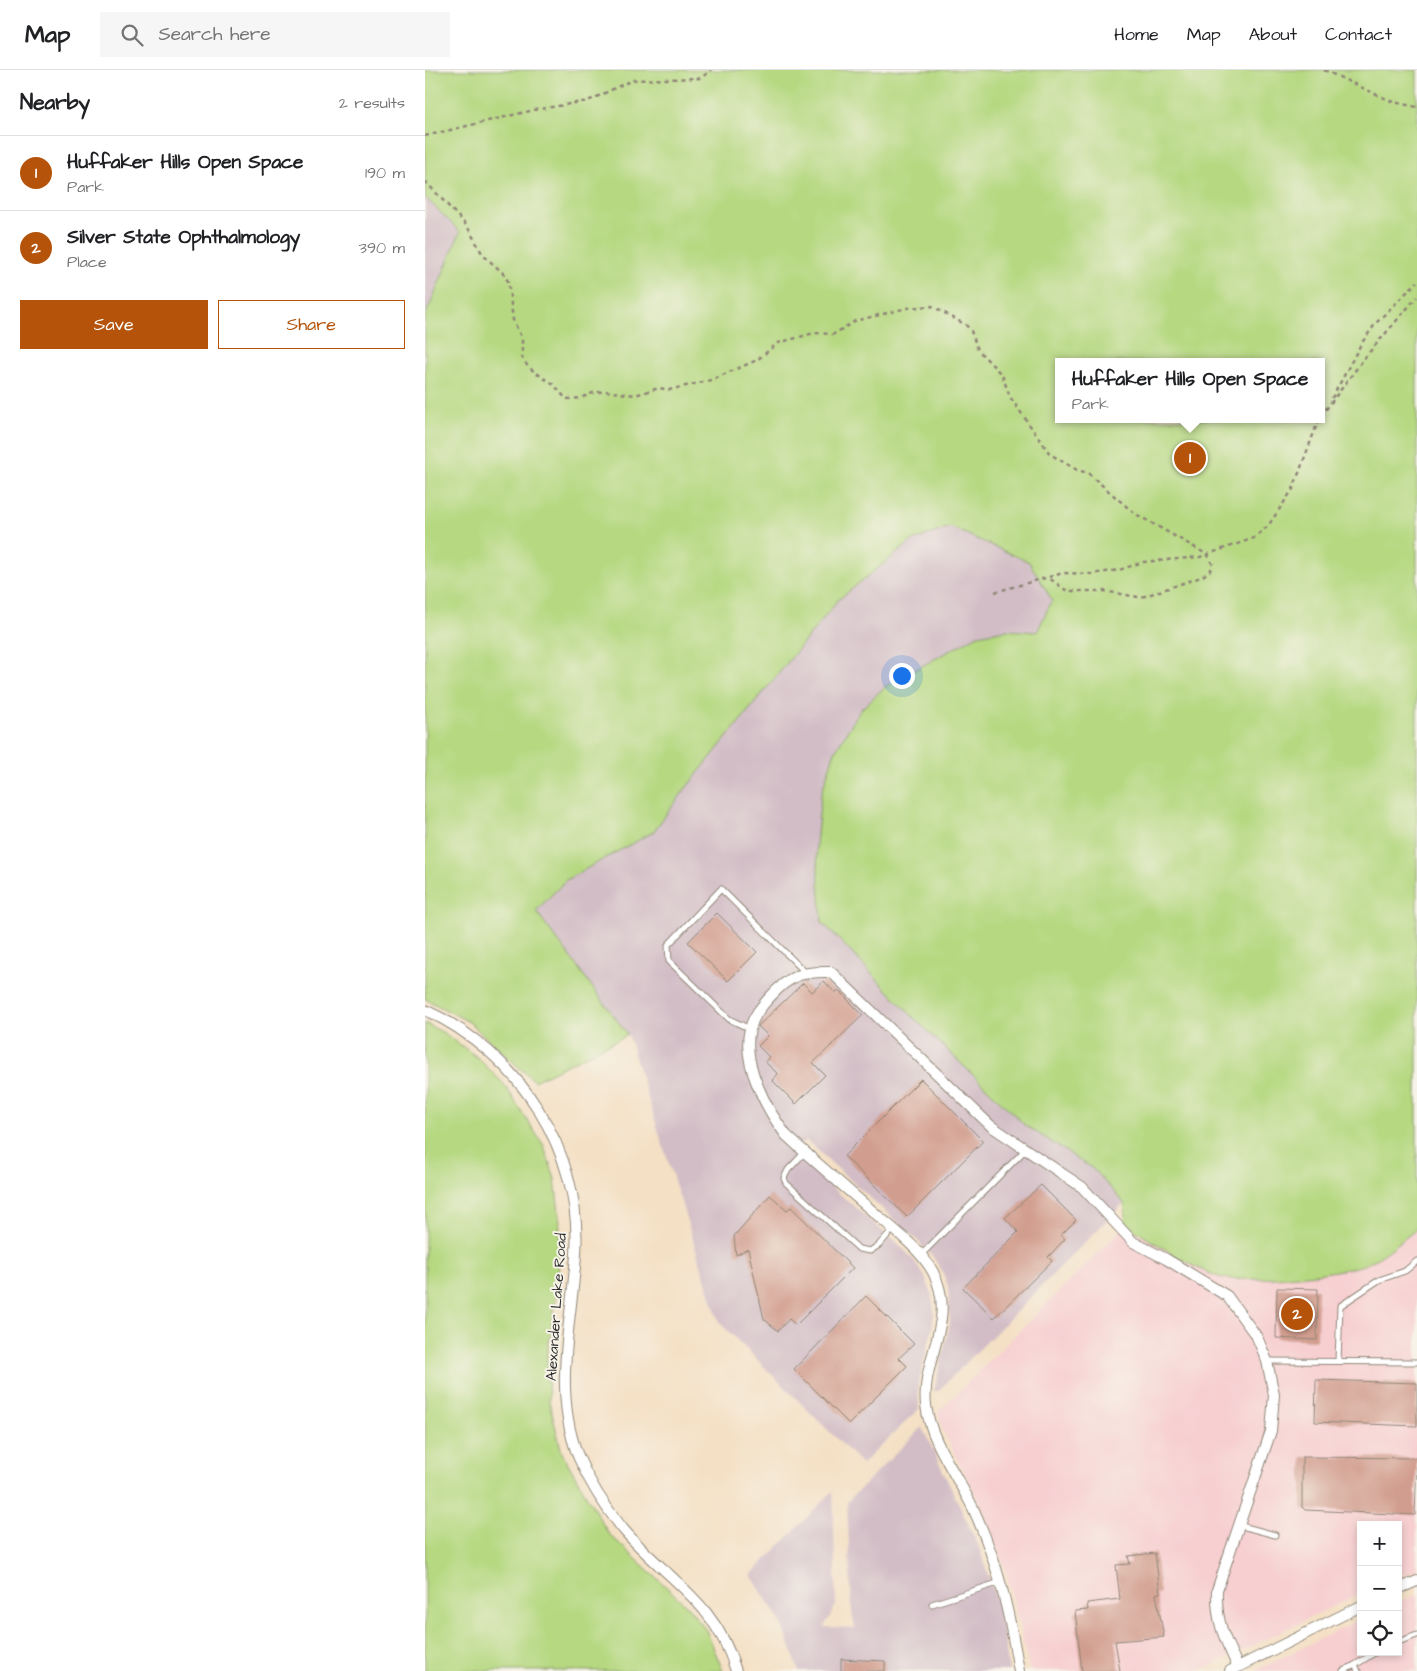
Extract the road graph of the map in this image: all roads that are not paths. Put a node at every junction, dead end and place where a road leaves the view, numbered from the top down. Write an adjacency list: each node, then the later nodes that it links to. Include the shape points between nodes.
1 (805, 972): 3 (street, via 775,992 757,1011); 3 (lane, via 721,889 668,945 669,961 729,1019); 4 (street, via 831,972 991,1126)
2 (425, 1010): 24 (street, Alexander Lake Road, via 468,1033 507,1069 544,1118 559,1146 570,1181 577,1224 564,1366 568,1424 578,1455 592,1484 624,1530 701,1605 732,1656)
3 (749, 1029): 5 (street, via 748,1046 756,1082 771,1116 786,1136)
4 (1027, 1149): 7 (lane); 9 (street, via 1082,1187 1133,1242 1227,1296 1257,1336)
5 (805, 1152): 6 (street); 6 (lane, via 788,1170 784,1178 786,1183 859,1249 869,1251)
6 (893, 1229): 7 (street)
7 (921, 1256): 15 (street, via 932,1271 942,1304 942,1319 926,1391 929,1421 972,1506)
8 (1417, 1261): 10 (lane, via 1405,1271 1379,1280 1340,1306)
9 (1267, 1361): 10 (lane); 12 (street, via 1274,1395 1271,1431)
10 (1338, 1361): 11 (lane)
11 (1417, 1362)
12 (1238, 1525): 13 (lane); 23 (street, via 1217,1590 1216,1613)
13 (1275, 1535)
14 (1417, 1581): 16 (street)
15 (1002, 1582): 17 (lane); 25 (street)
16 (1402, 1587)
17 (932, 1604)
18 (1357, 1608): 23 (street)
19 (1417, 1635): 20 (lane)
20 (1402, 1641)
21 (1370, 1656): 22 (lane)
22 (1355, 1665): 26 (lane); 27 (lane)
23 (1236, 1670)
24 (737, 1671)
25 (1019, 1671)
26 (1343, 1671)
27 (1358, 1671)

